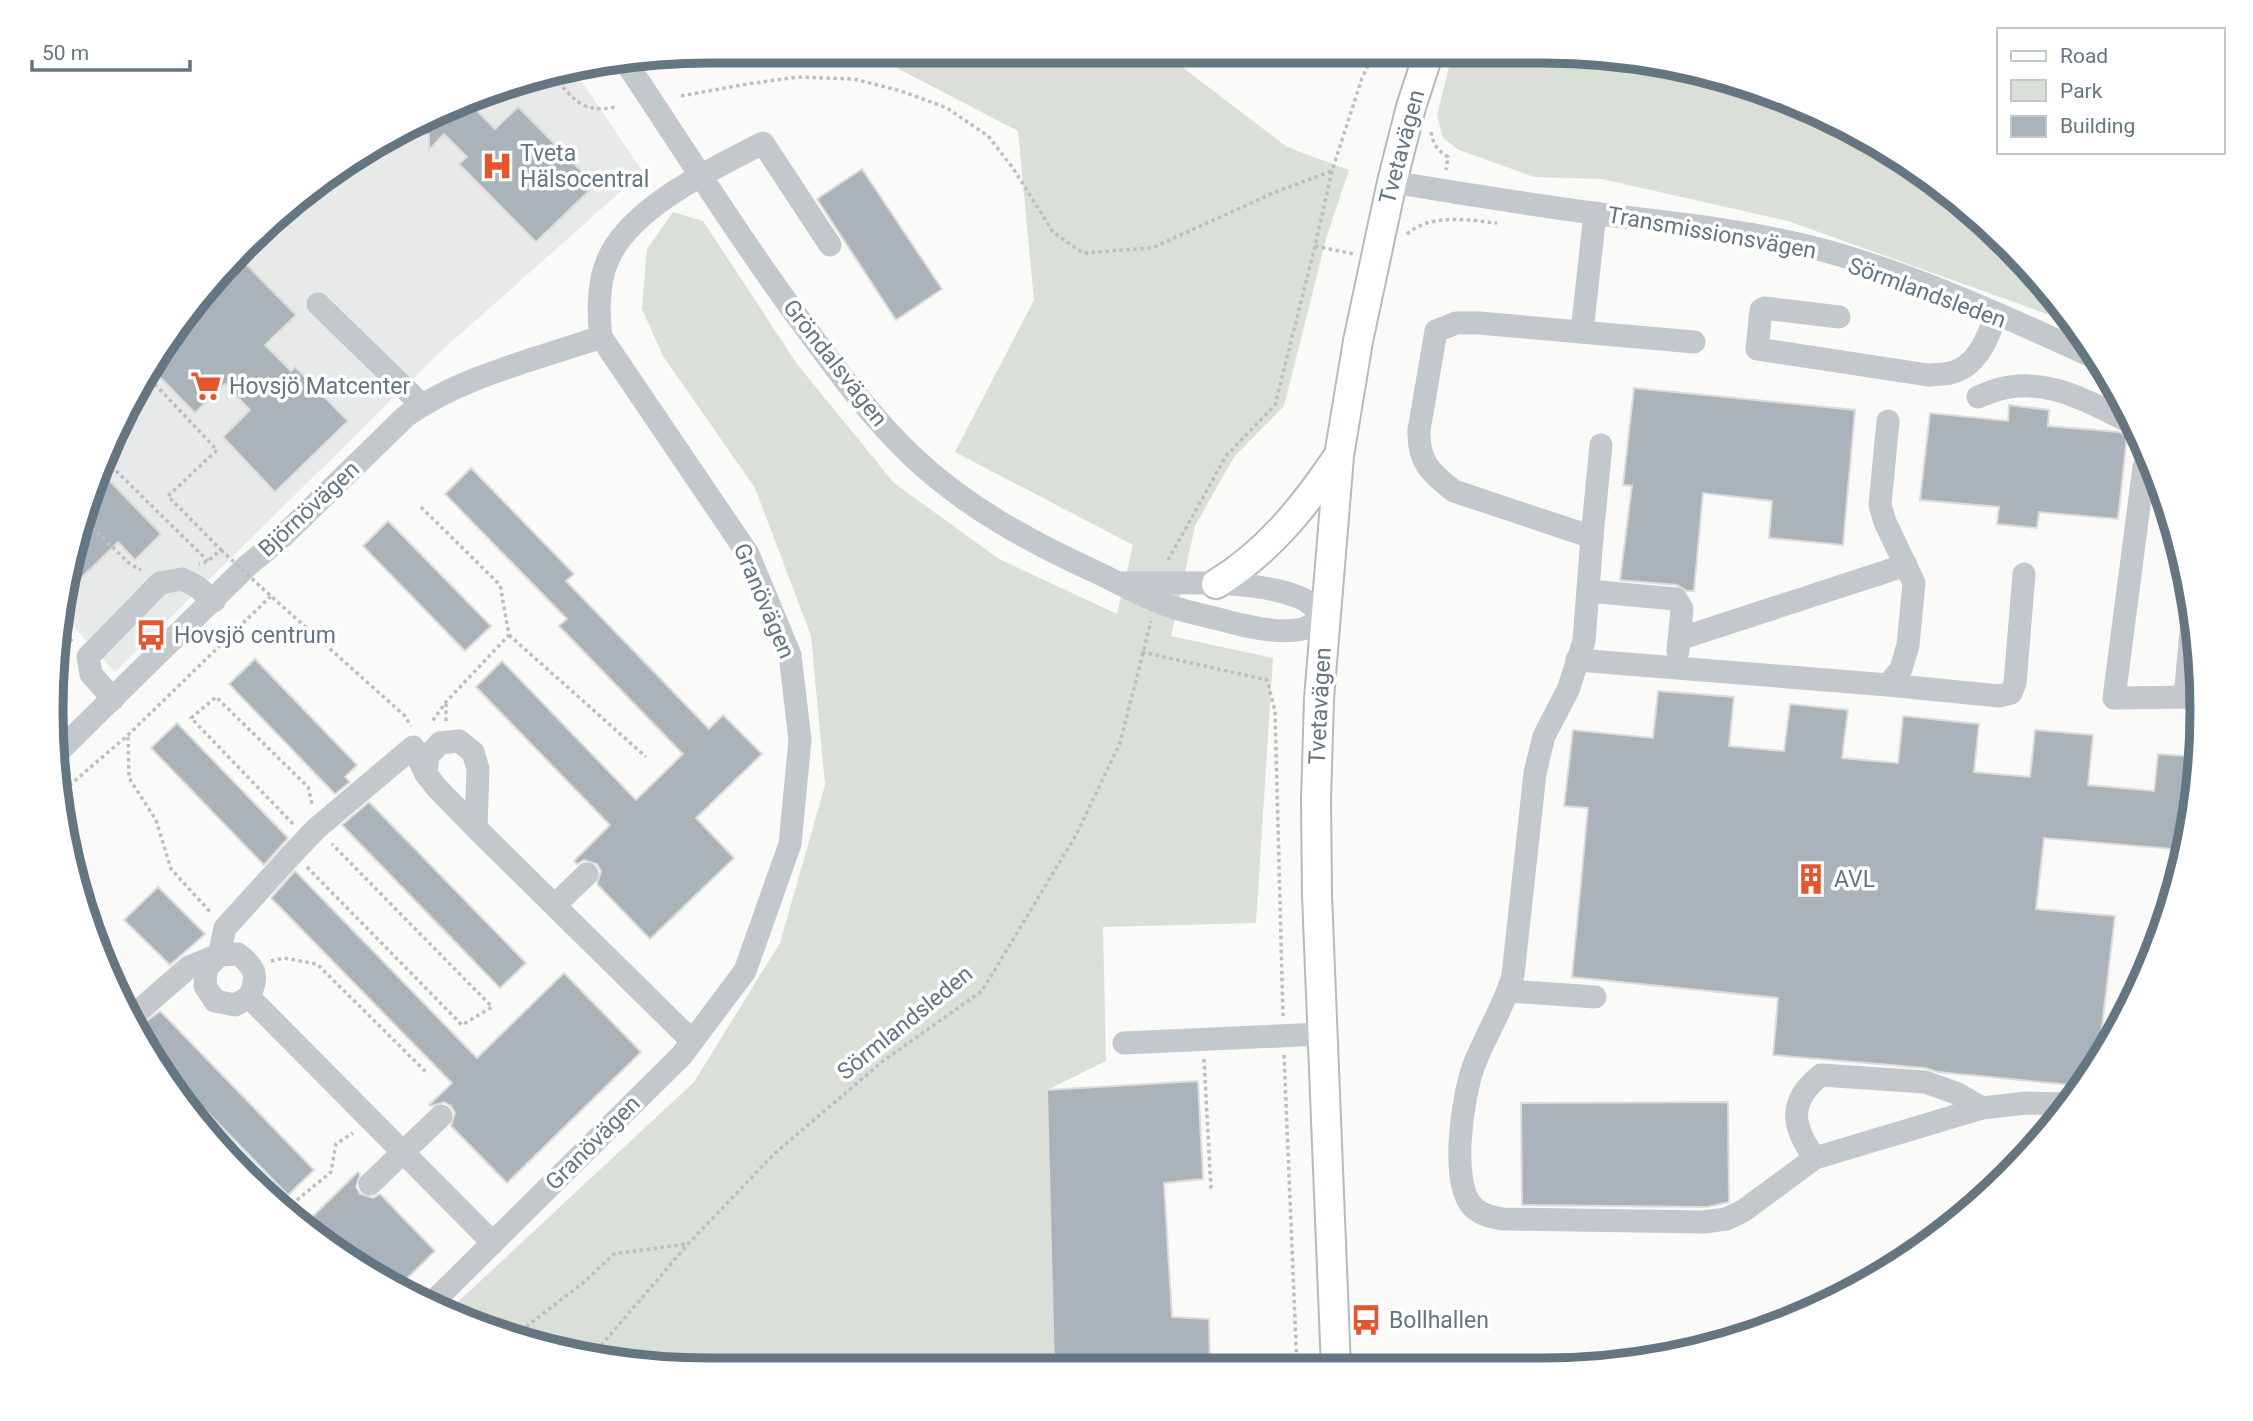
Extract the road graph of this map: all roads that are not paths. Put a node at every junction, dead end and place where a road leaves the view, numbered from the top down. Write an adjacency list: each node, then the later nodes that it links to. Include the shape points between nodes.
1 (1425, 63): 4 (main road, Tvetavägen)
2 (629, 69): 3 (street, Gröndalsvägen)
3 (698, 176): 6 (street, via 763,143); 11 (street, via 643,216 619,241 606,264 598,313); 24 (street, Gröndalsvägen, via 857,397 916,459 1003,525)
4 (1392, 181): 5 (street, Transmissionsvägen); 19 (main road, Tvetavägen)
5 (1595, 213): 8 (street, Transmissionsvägen, via 1806,246 1894,273); 10 (street)
6 (830, 245)
7 (318, 304): 15 (street)
8 (1996, 314): 9 (street, via 1976,355 1960,370 1949,373 1928,375 1757,349 1764,308); 13 (street, Transmissionsvägen)
9 (1839, 317)
10 (1582, 332): 12 (street); 21 (street, via 1479,323 1456,323 1437,331 1418,444 1424,464 1454,491)
11 (601, 337): 15 (street, Björnövägen, via 474,380); 46 (street, Granövägen, via 748,554 790,655 800,740 790,844 746,971)
12 (1694, 342)
13 (2081, 352)
14 (1978, 397): 16 (street, via 2008,387 2041,386)
15 (422, 405): 27 (street, Björnövägen, via 406,415)
16 (2119, 417)
17 (1888, 421): 22 (street, via 1880,505)
18 (1601, 445): 21 (street)
19 (1339, 456): 25 (main road, via 1272,542); 28 (main road, Tvetavägen)
20 (2144, 470): 33 (street, via 2114,698)
21 (1592, 537): 26 (street)
22 (1906, 565): 29 (street); 32 (street, via 1914,583 1908,645 1901,669)
23 (2024, 573): 32 (street, via 2011,693 1999,696)
24 (1118, 583): 25 (street, Gröndalsvägen); 28 (street, Gröndalsvägen, via 1177,609 1278,631 1303,629)
25 (1216, 584): 28 (street, Gröndalsvägen, via 1284,592 1307,601)
26 (1588, 591): 29 (street, via 1676,598 1682,609); 30 (street, via 1584,641)
27 (214, 601): 34 (street, Björnövägen); 34 (street, via 182,579 160,583 88,657 91,674)
28 (1326, 617): 45 (main road, Tvetavägen, via 1316,800)
29 (1679, 639): 31 (street)
30 (1577, 660): 31 (street); 41 (street, via 1568,690 1544,736 1535,773)
31 (1677, 668): 32 (street)
32 (1888, 685)
33 (2190, 697)
34 (113, 699): 35 (street, Björnövägen)
35 (64, 746)
36 (426, 774): 37 (street); 37 (street, via 428,756 440,743 460,741 473,752 478,769); 40 (street, via 416,743 306,840 225,928)
37 (476, 828): 39 (street)
38 (587, 874): 39 (street)
39 (555, 905): 46 (street)
40 (219, 955): 42 (street, via 238,954 252,964 256,982); 42 (street, via 206,969 205,986 215,1001 235,1005); 44 (street, via 189,967)
41 (1509, 990): 43 (street); 52 (street, via 1473,1067 1462,1118 1462,1184 1473,1208 1488,1217 1726,1219 1743,1212)
42 (249, 997): 51 (street)
43 (1595, 997)
44 (138, 1012)
45 (1322, 1034): 47 (street); 56 (main road, Tvetavägen)
46 (692, 1041): 54 (street, Granövägen)
47 (1124, 1043)
48 (2057, 1104): 49 (street)
49 (1982, 1108): 52 (street); 52 (street, via 1926,1082 1821,1075 1805,1087 1795,1110 1799,1131)
50 (441, 1116): 51 (street)
51 (404, 1151): 53 (street); 54 (street)
52 (1815, 1158)
53 (370, 1184)
54 (493, 1243): 55 (street, Granövägen)
55 (437, 1297)
56 (1336, 1358)

